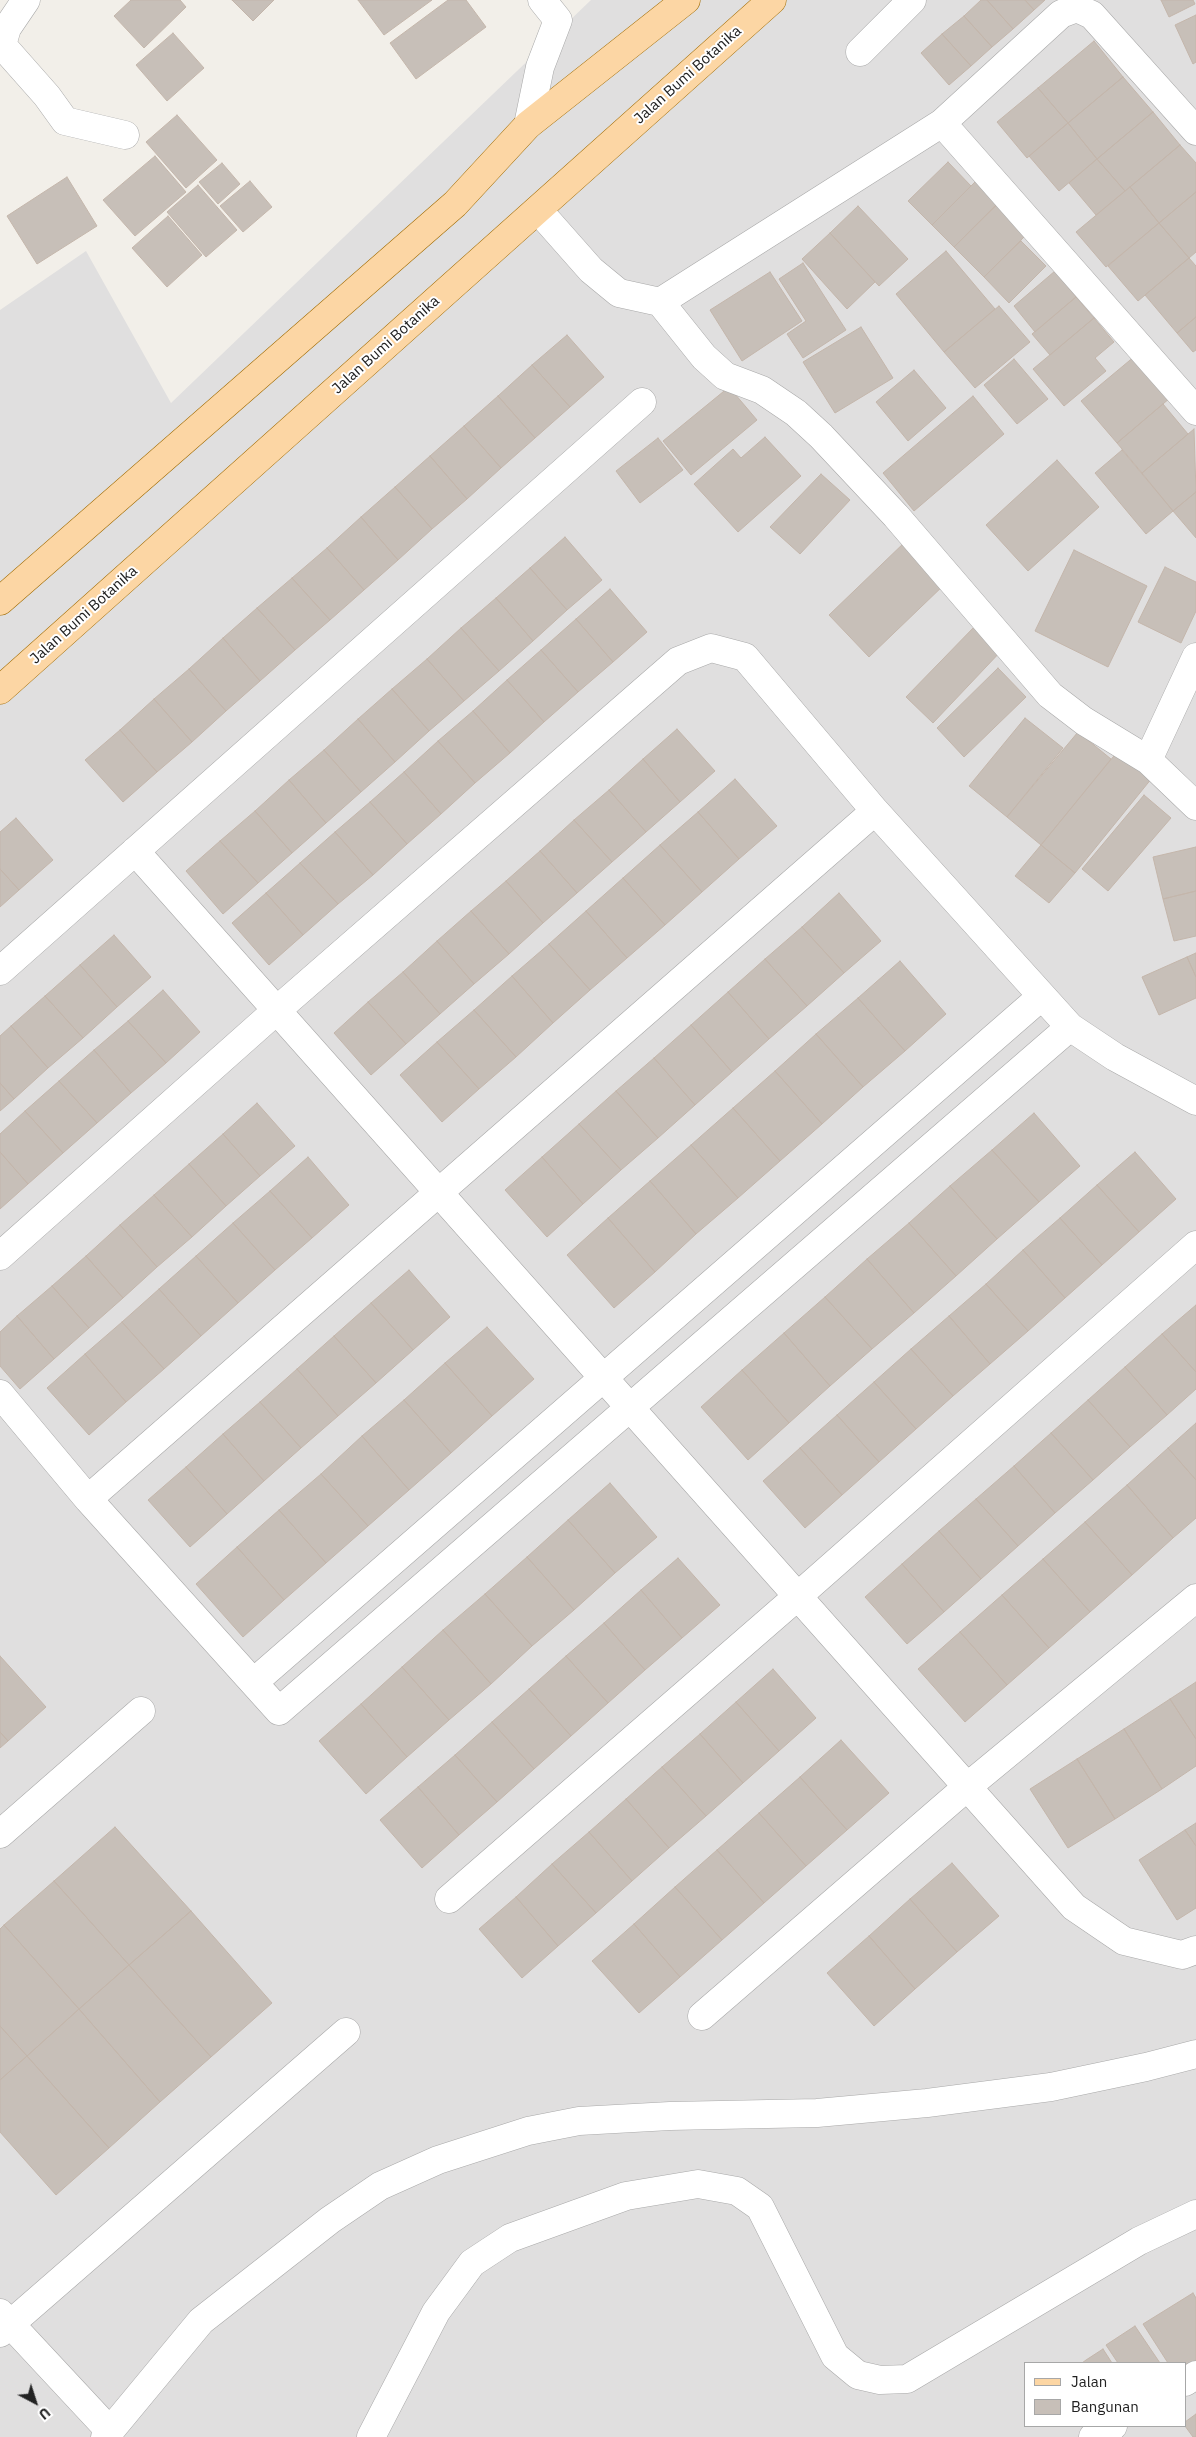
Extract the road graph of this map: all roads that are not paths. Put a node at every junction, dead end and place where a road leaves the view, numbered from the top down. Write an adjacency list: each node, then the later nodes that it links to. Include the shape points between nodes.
1 (26, 0): 6 (street, via 7,28)
2 (542, 0): 9 (street, via 558,20 540,68)
3 (686, 0): 9 (main road)
4 (772, 0): 12 (main road, Jalan Bumi Botanika)
5 (912, 0): 7 (street)
6 (1, 45): 11 (street, via 65,120)
7 (860, 52)
8 (942, 123): 10 (street, via 1061,14 1077,8 1092,15); 13 (street); 15 (street)
9 (528, 125): 16 (main road, via 455,204)
10 (1196, 130)
11 (125, 135)
12 (538, 210): 13 (street, via 591,270 619,293); 18 (main road, Jalan Bumi Botanika)
13 (660, 302): 19 (street, via 704,357 725,376 762,390 796,413 821,436 896,516 1050,694 1084,720)
14 (642, 402): 22 (street)
15 (1196, 411)
16 (0, 601)
17 (1196, 657): 19 (street)
18 (0, 690)
19 (1148, 760): 20 (street)
20 (1196, 806)
21 (875, 811): 24 (street); 25 (street, via 745,657 712,648 678,661); 28 (street)
22 (135, 851): 23 (street); 25 (street)
23 (0, 971)
24 (1042, 996): 26 (street); 31 (street)
25 (277, 1010): 28 (street); 30 (street)
26 (1070, 1027): 27 (street, via 1115,1057); 33 (street)
27 (1196, 1101)
28 (439, 1192): 31 (street); 34 (street)
29 (1196, 1245): 35 (street)
30 (0, 1256)
31 (604, 1378): 33 (street); 37 (street)
32 (0, 1394): 34 (street)
33 (630, 1407): 35 (street); 37 (street, via 279,1711)
34 (88, 1498): 37 (street)
35 (798, 1596): 39 (street); 41 (street)
36 (1196, 1598): 39 (street)
37 (254, 1682)
38 (141, 1711): 40 (street)
39 (967, 1787): 42 (street, via 1074,1907 1124,1941 1182,1955); 43 (street)
40 (0, 1834)
41 (448, 1899)
42 (1196, 1950)
43 (702, 2016)
44 (346, 2032): 47 (street)
45 (1196, 2054): 49 (street, via 1051,2087 927,2103 817,2113 579,2121 528,2131 438,2160 380,2186 344,2210 201,2321)
46 (1196, 2214): 50 (street, via 1139,2241 906,2379 880,2380 858,2376 835,2356 760,2207 737,2191 698,2184 626,2196 510,2238 472,2263 436,2312)
47 (3, 2324): 49 (street)
48 (1111, 2427): 51 (street)
49 (107, 2433)
50 (370, 2437)
51 (1093, 2437)

